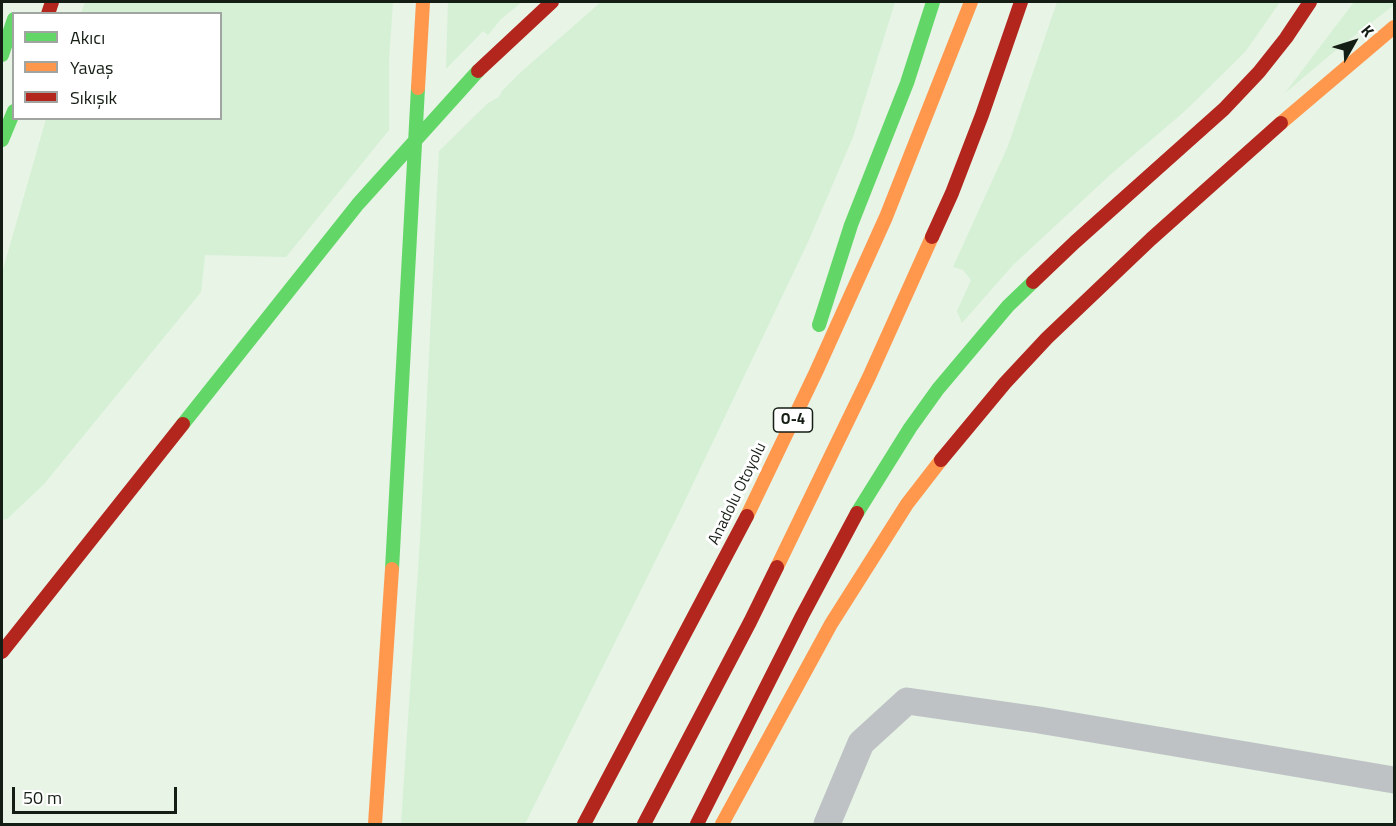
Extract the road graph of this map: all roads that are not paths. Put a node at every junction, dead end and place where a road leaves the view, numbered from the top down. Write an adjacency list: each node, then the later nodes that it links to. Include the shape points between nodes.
1 (423, 2): 15 (highway)
2 (552, 2): 13 (highway, via 482,66 358,204)
3 (933, 2): 12 (highway, via 907,83 851,225 817,331)
4 (971, 2): 12 (highway, Anadolu Otoyolu / O-4, via 915,147)
5 (1021, 2): 17 (highway, via 952,193 869,377 750,622)
6 (1310, 2): 18 (highway, via 1259,72 1224,109 1008,306 938,389 892,454 854,518)
7 (12, 23): 9 (highway)
8 (1395, 27): 19 (highway, via 1151,239 1005,383 926,480 867,566 793,692)
9 (2, 55)
10 (12, 116): 11 (highway)
11 (2, 140)
12 (816, 372): 16 (highway, Anadolu Otoyolu / O-4, via 741,528)
13 (2, 652)
14 (1395, 780): 20 (street, via 907,701 861,743)
15 (375, 825)
16 (584, 825)
17 (644, 825)
18 (697, 825)
19 (722, 825)
20 (827, 825)

